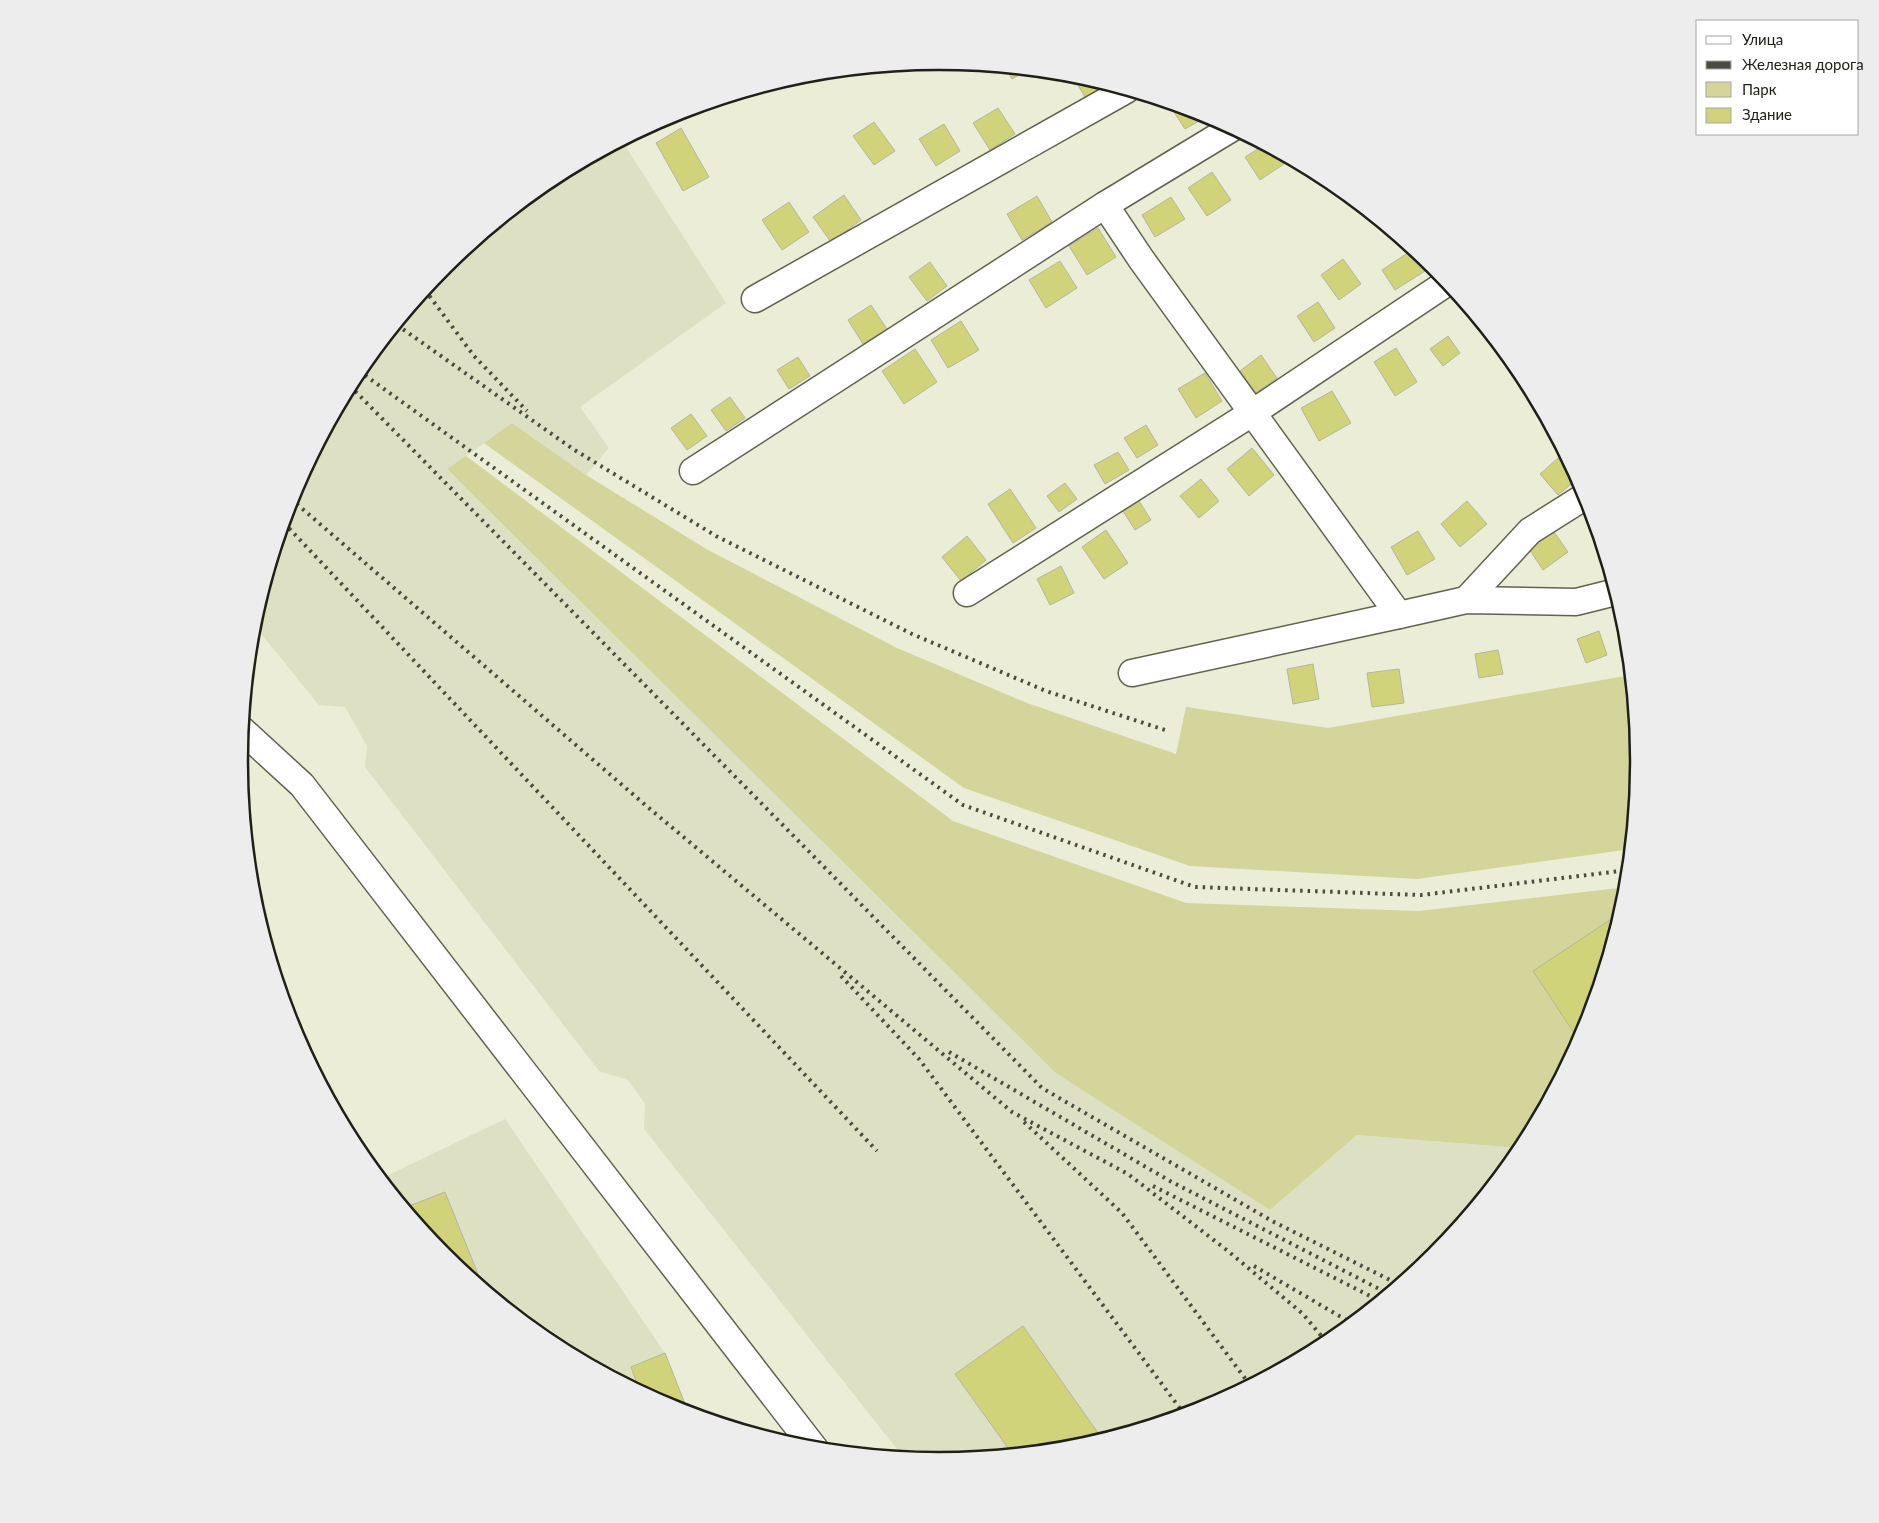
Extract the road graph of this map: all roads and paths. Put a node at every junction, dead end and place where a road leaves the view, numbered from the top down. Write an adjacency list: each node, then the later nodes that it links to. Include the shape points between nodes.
1 (1119, 94): 5 (street)
2 (1225, 132): 3 (street)
3 (1105, 205): 6 (street); 7 (street)
4 (1441, 287): 6 (street)
5 (755, 299)
6 (1252, 413): 9 (street); 12 (street)
7 (693, 472)
8 (1579, 500): 11 (street, via 1530,531)
9 (967, 593)
10 (1610, 594): 11 (street, via 1576,602)
11 (1466, 600): 12 (street)
12 (1399, 615): 13 (street)
13 (1132, 673)
14 (249, 736): 15 (street, via 302,785)
15 (808, 1440)

